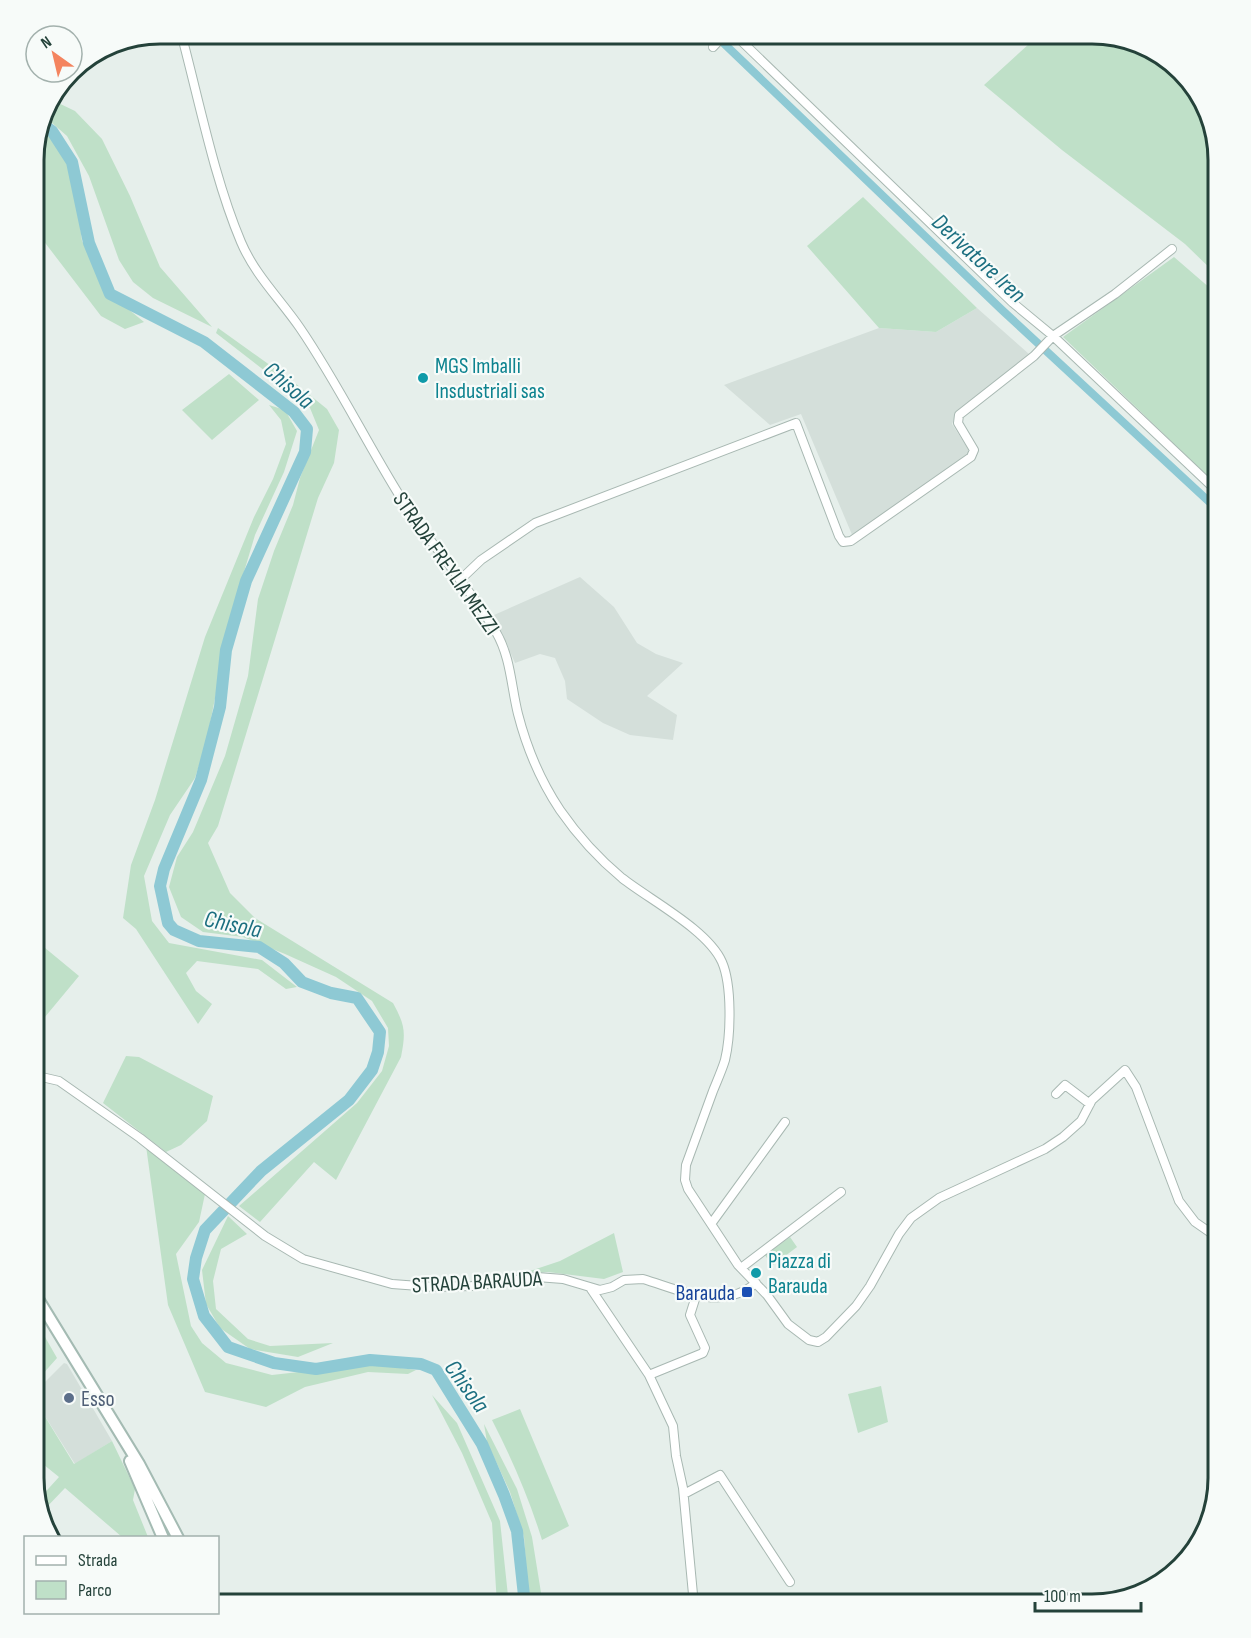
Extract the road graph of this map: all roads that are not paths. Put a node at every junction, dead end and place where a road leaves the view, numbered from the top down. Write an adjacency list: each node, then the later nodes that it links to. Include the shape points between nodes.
1 (184, 44): 8 (street, STRADA FREYLIA MEZZI, via 241,243 270,291 299,326 402,500)
2 (716, 44): 4 (street)
3 (744, 44): 6 (street, via 1013,303)
4 (713, 47)
5 (1172, 249): 6 (street)
6 (1053, 336): 7 (street); 8 (street, via 1034,356 959,415 958,423 974,450 971,457 851,541 843,542 839,536 796,423 535,523 481,560)
7 (1208, 483)
8 (460, 580): 14 (street, STRADA FREYLIA MEZZI, via 501,641 531,758 572,826 622,878 701,935 722,962 728,1000 725,1060 685,1173 688,1189)
9 (44, 1078): 18 (street, STRADA BARAUDA, via 59,1081 140,1138 265,1236 303,1259 392,1284 472,1286 537,1277 563,1279)
10 (1056, 1094): 11 (street, via 1065,1085)
11 (1090, 1104): 15 (street, via 1125,1070 1136,1087 1179,1201 1195,1222); 17 (street, STRADA FREYLIA MEZZI, via 1080,1121 1045,1149 939,1198 911,1218 856,1306 818,1342 788,1324)
12 (785, 1122): 14 (street)
13 (840, 1192): 16 (street)
14 (711, 1224): 16 (street, STRADA FREYLIA MEZZI)
15 (1208, 1231)
16 (741, 1268): 17 (street, STRADA FREYLIA MEZZI)
17 (756, 1283): 19 (street, via 734,1296)
18 (591, 1289): 19 (street, via 643,1279); 21 (street)
19 (696, 1296): 21 (street, via 690,1315 705,1348 703,1353)
20 (44, 1309): 22 (main road)
21 (649, 1375): 23 (street, via 673,1426)
22 (118, 1433): 24 (main road); 25 (main road)
23 (684, 1494): 26 (street, via 720,1475); 27 (street)
24 (162, 1536)
25 (177, 1536)
26 (790, 1582)
27 (693, 1594)

